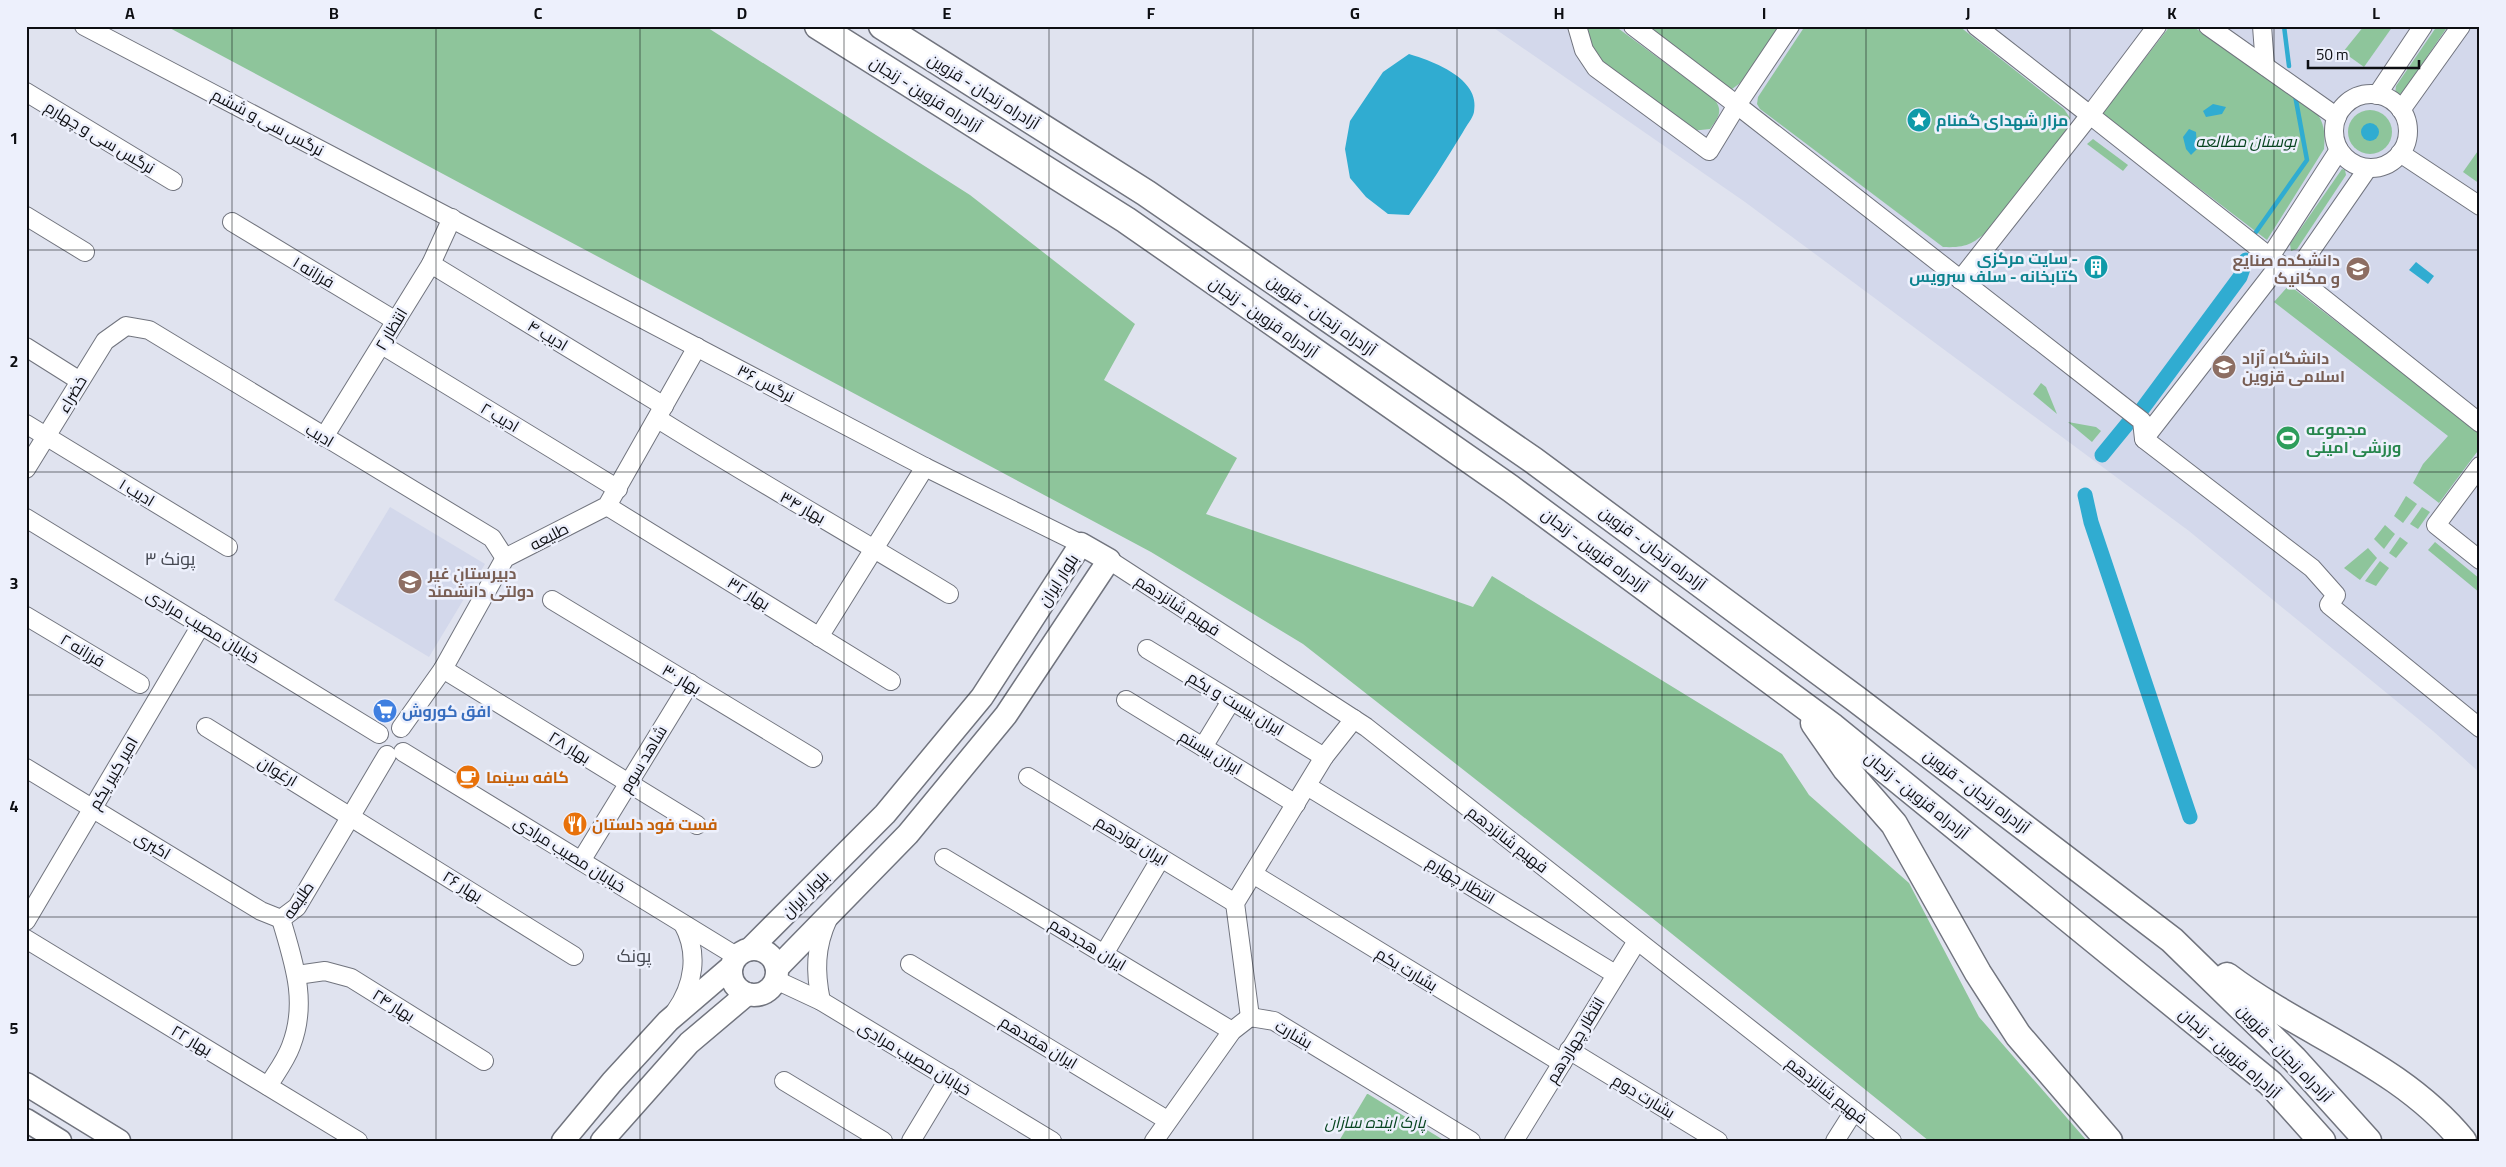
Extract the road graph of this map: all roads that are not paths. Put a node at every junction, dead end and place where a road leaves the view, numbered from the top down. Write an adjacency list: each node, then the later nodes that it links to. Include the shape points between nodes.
1 (84, 26): 26 (street, نرگس سی و ششم)
2 (818, 26): 68 (highway, آزادراه قزوین - زنجان, via 1126,220 1510,488)
3 (882, 26): 96 (highway, آزادراه زنجان - قزوین, via 1146,193 1533,460 1856,699)
4 (1577, 26): 16 (street, via 1584,50 1596,68 1709,151)
5 (1633, 26): 16 (street)
6 (1790, 26): 16 (street)
7 (1976, 26): 18 (street)
8 (2157, 26): 18 (street)
9 (2208, 26): 13 (street)
10 (2262, 26): 13 (street)
11 (2423, 26): 15 (street)
12 (2461, 26): 17 (street)
13 (2265, 66): 19 (street)
14 (26, 92): 23 (street, نرگس سی و چهارم)
15 (2377, 95): 17 (street); 19 (street, via 2353,99 2343,106)
16 (1737, 105): 31 (street)
17 (2401, 110): 21 (street, via 2407,132 2406,143)
18 (2090, 115): 30 (street); 31 (street)
19 (2337, 117): 20 (street, via 2334,134)
20 (2339, 150): 22 (street, via 2351,162); 30 (street)
21 (2400, 153): 22 (street, via 2386,164); 24 (street)
22 (2368, 168): 30 (street)
23 (173, 181)
24 (2480, 206)
25 (26, 216): 28 (street)
26 (452, 218): 29 (street, انتظار ۲); 35 (street, نرگس ۳۶)
27 (232, 222): 32 (street, فرزانه ۱)
28 (85, 252)
29 (431, 264): 32 (street, انتظار ۲); 38 (street, ادیب ۴)
30 (2281, 265): 39 (street); 43 (street)
31 (1960, 280): 43 (street, via 2142,421)
32 (396, 322): 34 (street, انتظار ۲)
33 (126, 326): 37 (street, خضراء, via 104,341); 42 (street, ادیب, via 150,330)
34 (382, 345): 42 (street, انتظار ۲); 47 (street, ادیب ۲)
35 (697, 346): 38 (street, طلیعه); 45 (street, نرگس ۳۶)
36 (26, 347): 37 (street)
37 (80, 381): 41 (street, خضراء)
38 (661, 412): 47 (street, طلیعه); 52 (street, بهار ۳۴, via 760,483)
39 (2480, 423)
40 (26, 424): 41 (street, ادیب ۱)
41 (46, 436): 46 (street, خضراء); 51 (street, ادیب ۱)
42 (324, 437): 53 (street, ادیب, via 492,538)
43 (2144, 439): 72 (street, via 2312,568 2336,595 2329,605)
44 (2480, 466): 55 (street, via 2436,526)
45 (925, 467): 50 (street, نرگس ۳۶); 52 (street)
46 (26, 469)
47 (618, 489): 48 (street, طلیعه)
48 (607, 506): 53 (street, طلیعه); 60 (street, بهار ۳۲)
49 (26, 518): 59 (street, خیابان مصیب مرادی)
50 (1080, 544): 54 (main road, بلوار ایران); 100 (main road, بلوار ایران, via 982,697 885,814)
51 (228, 548)
52 (874, 548): 56 (street, بهار ۳۴); 60 (street)
53 (506, 558): 62 (street)
54 (1108, 560): 69 (street, فهیم شانزدهم); 91 (main road, بلوار ایران, via 1006,715 908,834)
55 (2480, 560)
56 (949, 594)
57 (552, 600): 64 (street, بهار ۳۰)
58 (26, 616): 65 (street, فرزانه ۲)
59 (201, 625): 73 (street, خیابان مصیب مرادی); 83 (street, امیر کبیر یکم)
60 (820, 637): 63 (street, بهار ۳۲)
61 (1147, 649): 67 (street, ایران بیست و یکم)
62 (443, 669): 71 (street); 80 (street, بهار ۲۸)
63 (890, 681)
64 (690, 683): 77 (street, بهار ۳۰); 80 (street, شاهد سوم)
65 (140, 684)
66 (1126, 700): 74 (street, ایران بیستم)
67 (1231, 701): 74 (street); 76 (street, ایران بیست و یکم)
68 (1799, 702): 133 (highway, via 1846,769 1894,824 1978,973 2018,1035); 134 (highway, آزادراه قزوین - زنجان, via 1834,727 2270,1083)
69 (1354, 719): 76 (street); 97 (street, فهیم شانزدهم)
70 (206, 727): 84 (street, ارغوان)
71 (401, 728): 73 (street, via 389,726); 75 (street, via 408,736 408,742)
72 (2480, 728)
73 (379, 734): 75 (street, via 378,746)
74 (1203, 747): 82 (street, ایران بیستم)
75 (395, 754): 84 (street, طلیعه); 88 (street, خیابان مصیب مرادی)
76 (1324, 757): 81 (street)
77 (813, 758)
78 (26, 768): 83 (street, اکبری)
79 (1028, 777): 87 (street, ایران نوزدهم)
80 (629, 783): 85 (street, بهار ۲۸); 88 (street, شاهد سوم)
81 (1307, 786): 82 (street); 103 (street, انتظار چهارم)
82 (1296, 804): 89 (street)
83 (92, 809): 92 (street, اکبری, via 261,912); 93 (street, امیر کبیر یکم)
84 (351, 815): 92 (street, طلیعه, via 297,907); 99 (street, بهار ۲۶)
85 (697, 825)
86 (944, 858): 98 (street, ایران هجدهم)
87 (1161, 858): 90 (street, ایران نوزدهم); 98 (street)
88 (581, 861): 94 (street, خیابان مصیب مرادی)
89 (1253, 874): 90 (street); 110 (street, بشارت یکم)
90 (1236, 903): 107 (street)
91 (832, 912): 102 (main road, بلوار ایران); 106 (street, via 816,955)
92 (282, 919): 104 (street, طلیعه)
93 (26, 921)
94 (683, 924): 100 (street, خیابان مصیب مرادی); 108 (street, via 692,940 693,962 689,983)
95 (26, 939): 115 (street, بهار ۲۲)
96 (2172, 940): 135 (highway, آزادراه زنجان - قزوین, via 2294,1059); 136 (highway, via 2285,1015 2357,1054 2410,1089)
97 (1637, 941): 103 (street, انتظار چهاردهم); 116 (street, فهیم شانزدهم)
98 (1104, 954): 109 (street, ایران هجدهم)
99 (574, 956)
100 (739, 957): 102 (main road, via 768,953); 105 (main road, via 734,983); 108 (main road, بلوار ایران)
101 (910, 964): 118 (street, ایران هفدهم)
102 (776, 974): 105 (main road, via 767,991); 106 (street, خیابان مصیب مرادی)
103 (1615, 974): 110 (street, انتظار چهاردهم)
104 (297, 975): 111 (street, بهار ۲۴, via 326,971 351,978); 115 (street, طلیعه, via 300,1016 291,1047)
105 (747, 994): 123 (main road, via 689,1043)
106 (821, 1001): 112 (street, خیابان مصیب مرادی)
107 (1250, 1017): 109 (street); 128 (street, بشارت, via 1274,1021)
108 (668, 1022): 122 (main road, بلوار ایران)
109 (1232, 1031): 118 (street)
110 (1566, 1057): 129 (street, انتظار چهاردهم); 130 (street, بشارت دوم)
111 (484, 1062)
112 (949, 1078): 125 (street); 126 (street, خیابان مصیب مرادی)
113 (784, 1080): 124 (street)
114 (26, 1084): 120 (main road)
115 (268, 1086): 121 (street, بهار ۲۲)
116 (1854, 1111): 131 (street); 132 (street, فهیم شانزدهم)
117 (26, 1120): 119 (main road)
118 (1167, 1120): 127 (street)
119 (60, 1141)
120 (119, 1141)
121 (358, 1141)
122 (563, 1141)
123 (602, 1141)
124 (883, 1141)
125 (911, 1141)
126 (1052, 1141)
127 (1154, 1141)
128 (1471, 1141)
129 (1514, 1141)
130 (1718, 1141)
131 (1835, 1141)
132 (1892, 1141)
133 (2109, 1141)
134 (2322, 1141)
135 (2368, 1141)
136 (2462, 1141)

